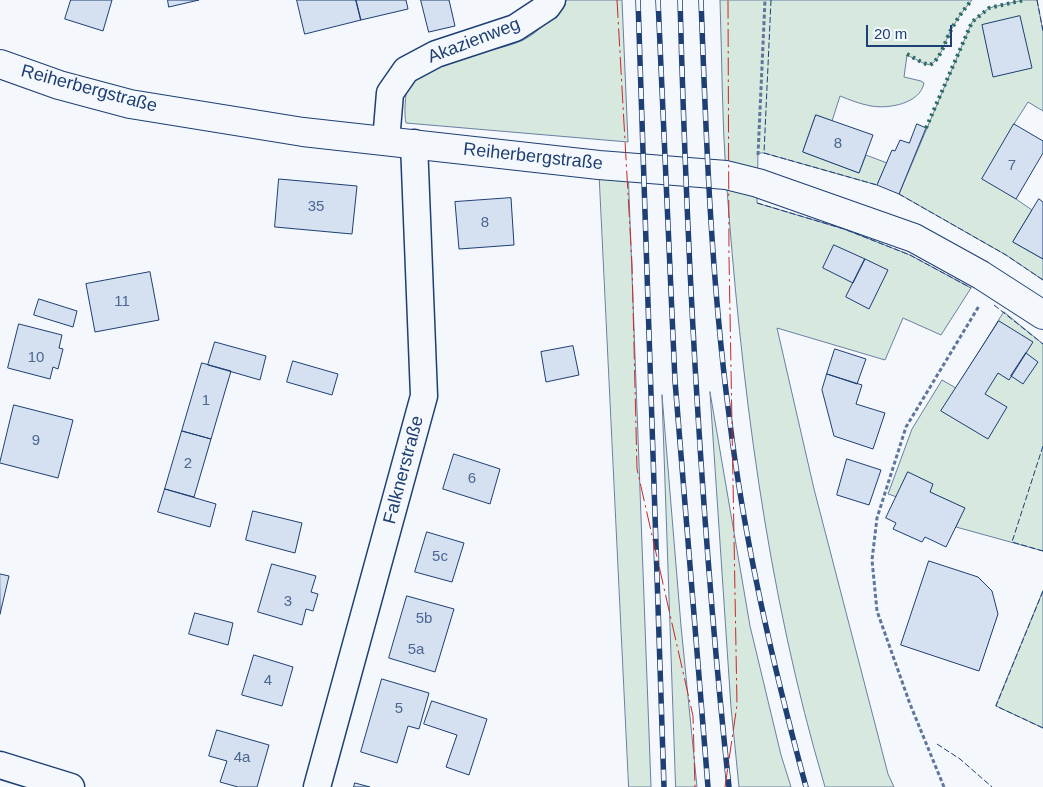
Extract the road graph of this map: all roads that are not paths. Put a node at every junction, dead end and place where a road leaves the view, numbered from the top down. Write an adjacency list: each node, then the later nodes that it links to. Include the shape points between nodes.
1 (552, 0): 3 (street, Akazienweg, via 547,7 515,28 436,54 406,70 390,93)
2 (0, 64): 3 (street, Reiherbergstraße, via 59,85 130,104 303,132)
3 (386, 141): 4 (street, Reiherbergstraße)
4 (414, 143): 5 (street, Reiherbergstraße, via 599,165 726,175 758,183 914,238 993,282); 8 (street, Falknerstraße, via 424,396)
5 (1043, 315)
6 (0, 765): 7 (street)
7 (71, 787)
8 (316, 787)

